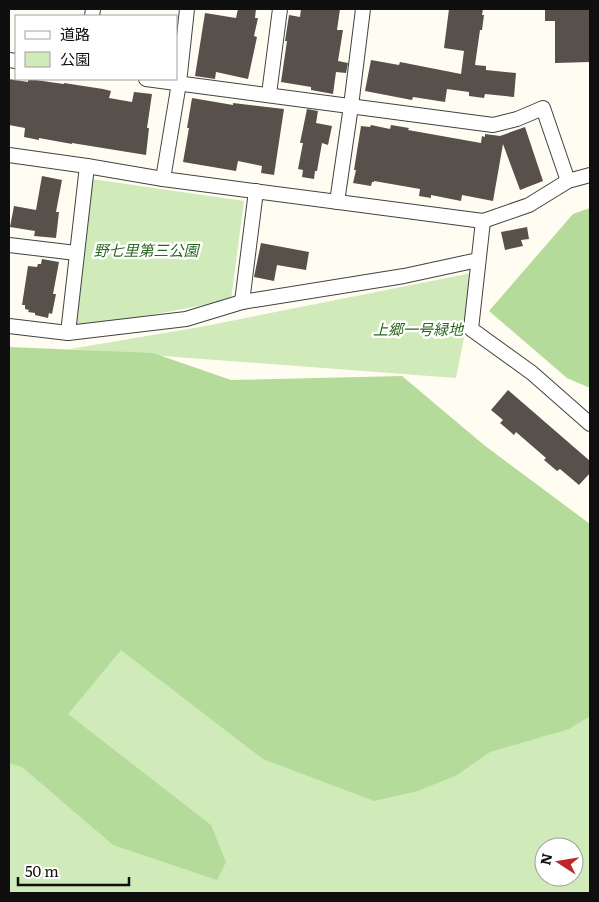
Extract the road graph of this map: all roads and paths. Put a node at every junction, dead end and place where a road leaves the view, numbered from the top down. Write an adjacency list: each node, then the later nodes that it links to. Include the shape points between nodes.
1 (187, 9): 5 (street)
2 (280, 9): 6 (street)
3 (363, 9): 7 (street)
4 (154, 80): 5 (street)
5 (179, 83): 6 (street); 11 (street)
6 (269, 94): 7 (street)
7 (352, 106): 12 (street, via 494,125 544,108); 14 (street)
8 (9, 155): 9 (street)
9 (87, 166): 11 (street); 17 (street)
10 (590, 175): 12 (street)
11 (163, 179): 13 (street)
12 (568, 181): 15 (street, via 529,205)
13 (256, 191): 14 (street); 19 (street)
14 (337, 202): 15 (street)
15 (484, 221): 18 (street)
16 (9, 245): 17 (street)
17 (76, 253): 21 (street)
18 (478, 260): 19 (street, via 404,276); 22 (street, via 471,329 532,373)
19 (242, 302): 21 (street, via 186,319)
20 (9, 326): 21 (street)
21 (68, 333)
22 (590, 424)

